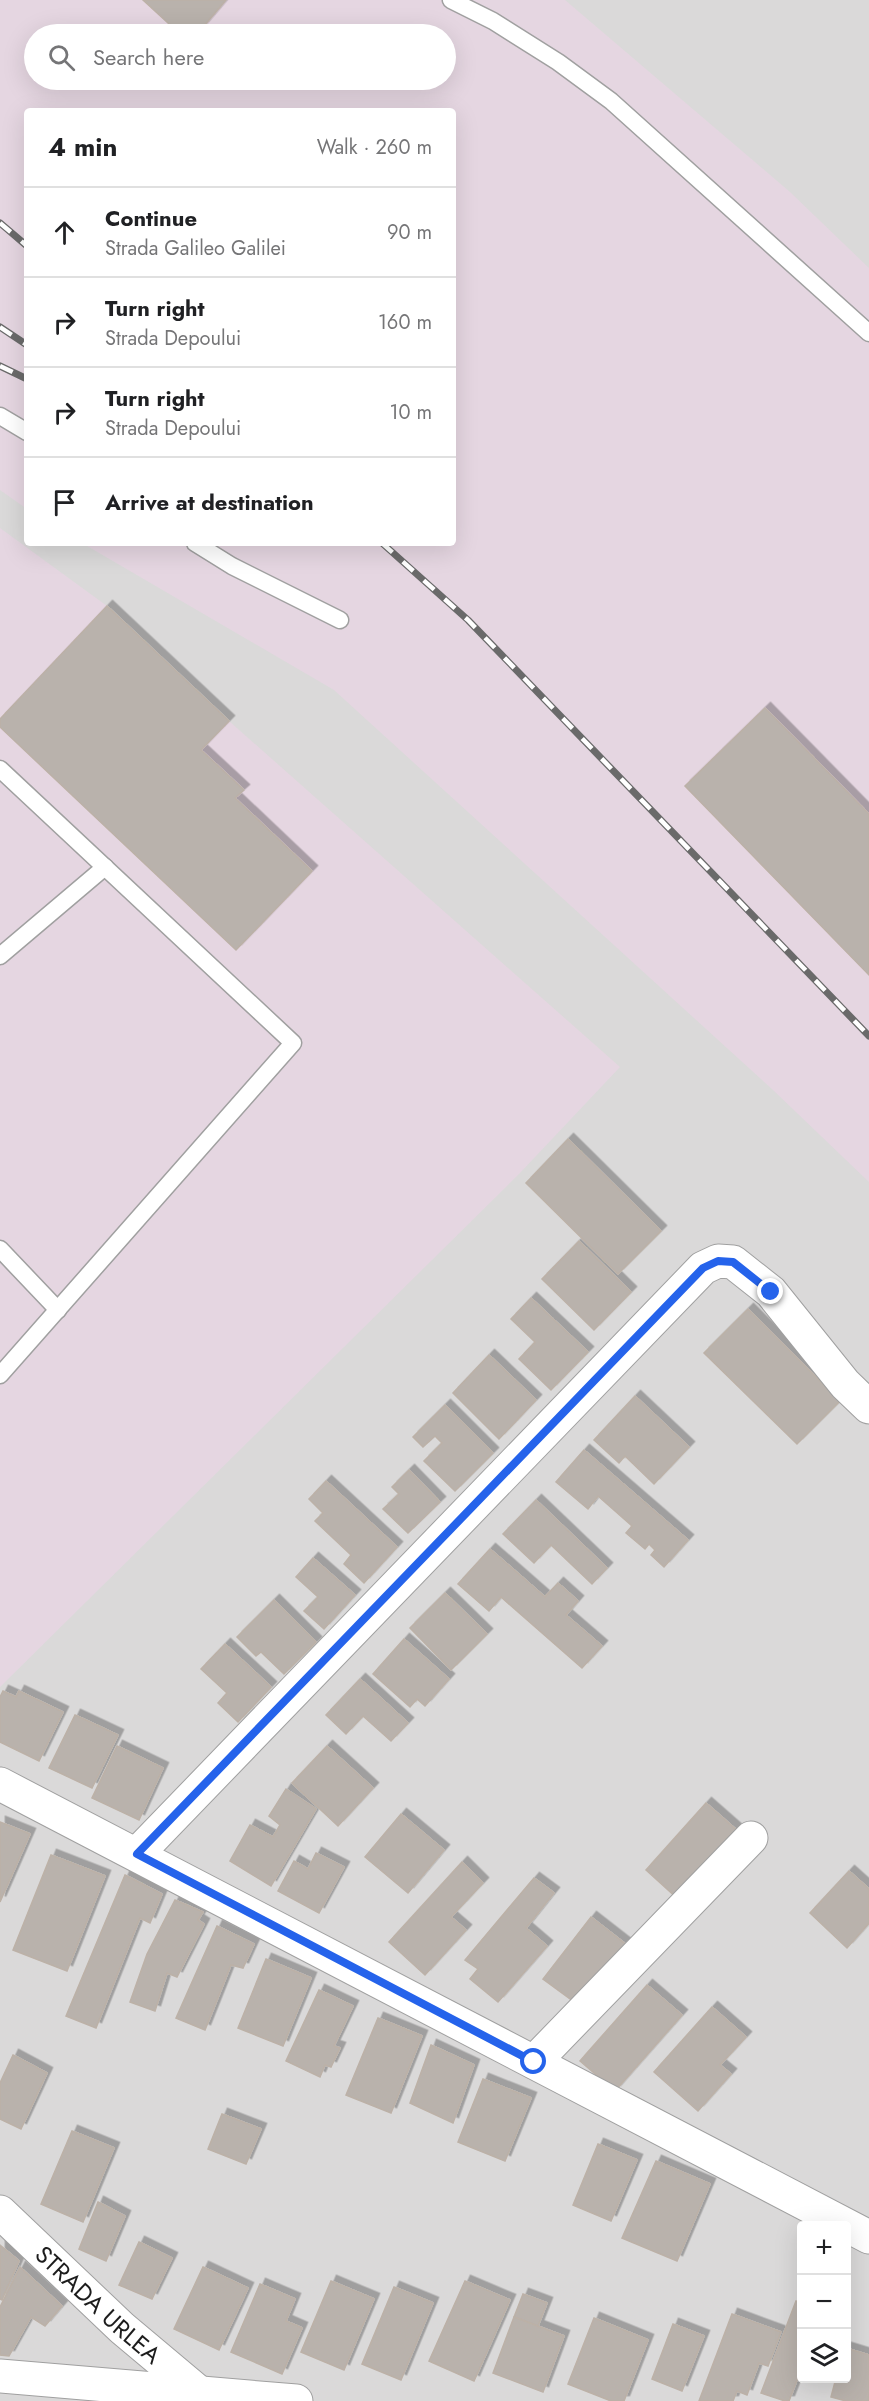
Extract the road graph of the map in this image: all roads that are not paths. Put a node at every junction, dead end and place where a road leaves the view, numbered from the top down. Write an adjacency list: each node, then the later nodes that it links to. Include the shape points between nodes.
1 (451, 0): 2 (lane, via 549,56 611,101)
2 (869, 333)
3 (0, 416): 4 (lane)
4 (24, 430)
5 (200, 546): 6 (lane)
6 (340, 620)
7 (0, 769): 8 (lane)
8 (105, 867): 9 (lane); 11 (lane, via 293,1043)
9 (0, 956)
10 (0, 1249): 11 (lane)
11 (58, 1310): 12 (lane)
12 (0, 1375)
13 (869, 1407): 16 (street, via 845,1384 771,1292 733,1262 718,1261 703,1268)
14 (0, 1784): 16 (street)
15 (751, 1838): 17 (street)
16 (137, 1854): 17 (street)
17 (534, 2062): 19 (street)
18 (0, 2212): 21 (street, STRADA URLEA, via 122,2328)
19 (869, 2237)
20 (0, 2376): 21 (street)
21 (204, 2397): 22 (street)
22 (296, 2401)

